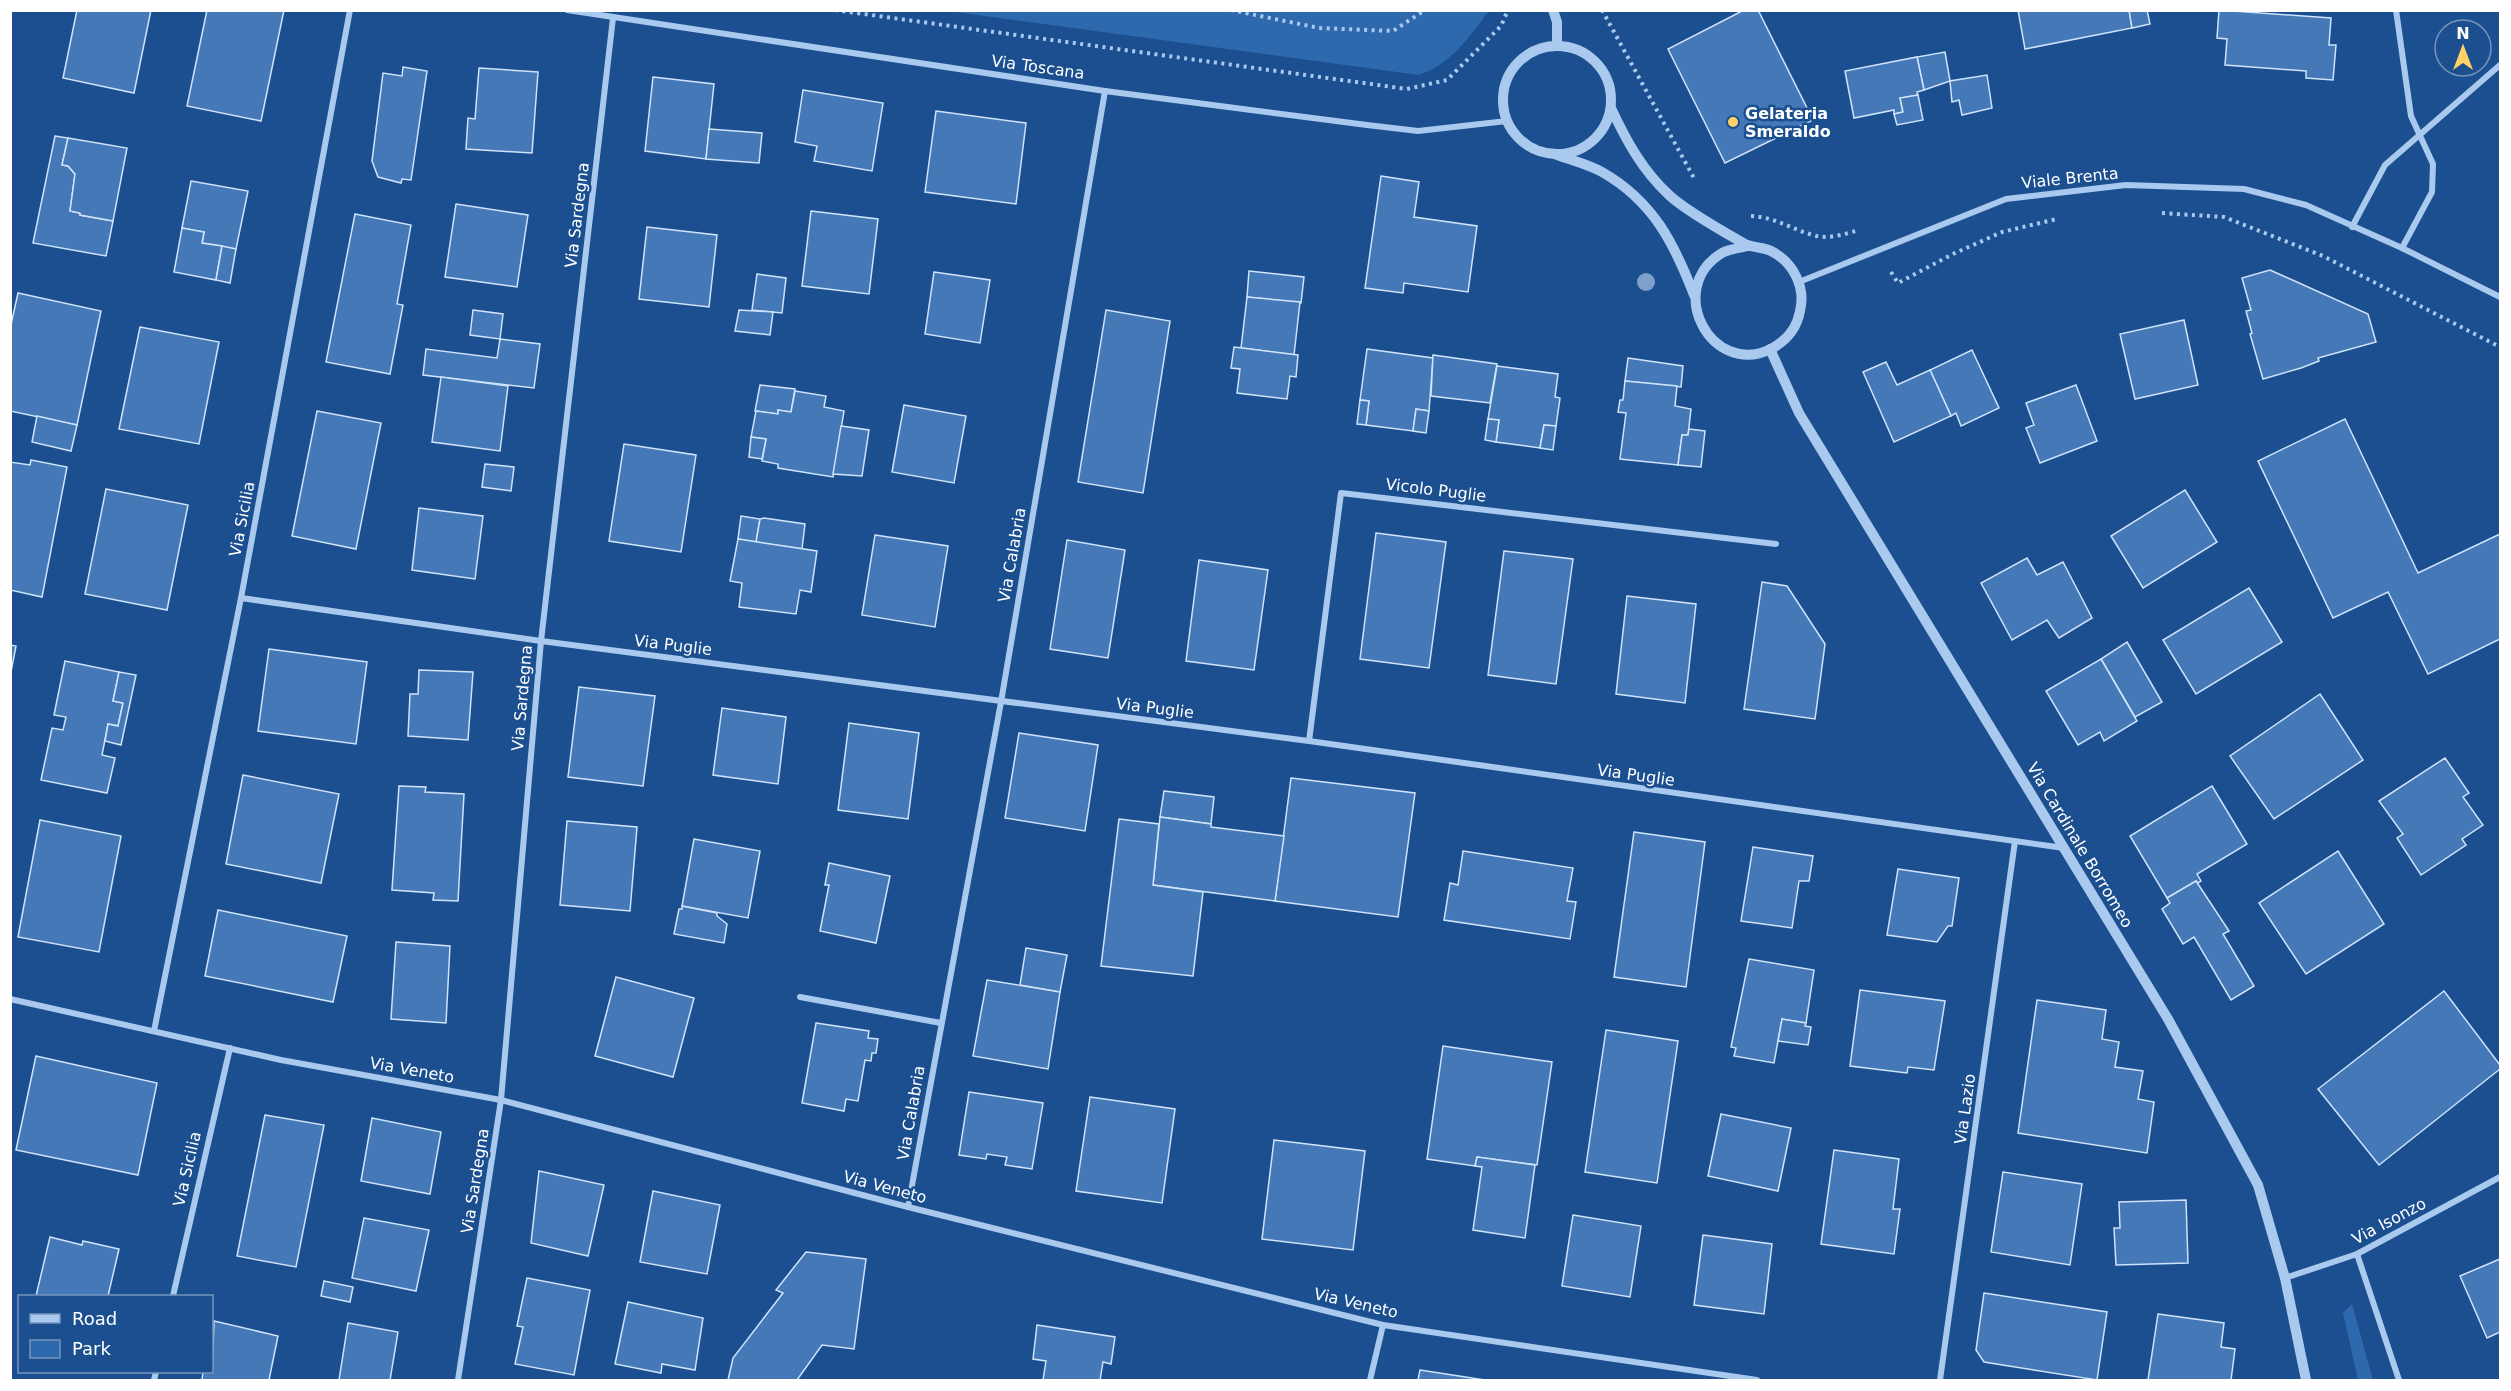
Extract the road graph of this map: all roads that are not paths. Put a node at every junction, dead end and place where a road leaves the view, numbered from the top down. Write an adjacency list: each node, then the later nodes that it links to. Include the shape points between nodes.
1 (350, 10): 21 (street, Via Sicilia)
2 (567, 10): 5 (street, Via Toscana)
3 (1553, 10): 6 (street)
4 (2396, 10): 11 (street, via 2411,116)
5 (613, 18): 8 (street, Via Toscana); 22 (street, Via Sardegna)
6 (1557, 45): 9 (street, via 1580,51 1599,64 1610,85); 10 (street, via 1531,52 1512,70 1503,95)
7 (2500, 65): 11 (street)
8 (1105, 91): 10 (street, Via Toscana, via 1418,131); 23 (street, Via Calabria)
9 (1611, 108): 12 (street, via 1601,133 1580,149); 14 (street, via 1631,150 1669,196)
10 (1507, 121): 12 (street, via 1526,144)
11 (2418, 135): 13 (street, via 2385,165); 15 (street, via 2433,164 2432,192)
12 (1555, 154): 17 (street, via 1602,172 1651,211 1678,251)
13 (2352, 227): 15 (street, Viale Brenta); 16 (street, Viale Brenta, via 2306,205 2244,189 2126,185 2006,199)
14 (1748, 246): 16 (street, via 1770,250 1788,263); 17 (street, via 1722,252 1703,270)
15 (2402, 248): 18 (street, Viale Brenta)
16 (1800, 282): 19 (street, via 1803,302 1798,321 1787,338)
17 (1695, 295): 19 (street, via 1701,325 1717,343 1738,353)
18 (2500, 297)
19 (1770, 349): 26 (street, Via Cardinale Borromeo, via 1799,413)
20 (1776, 544): 24 (street, Vicolo Puglie, via 1341,493)
21 (241, 598): 22 (street, Via Puglie); 30 (street, Via Sicilia)
22 (540, 641): 23 (street, Via Puglie); 32 (street, Via Sardegna)
23 (1001, 702): 24 (street, Via Puglie); 29 (street, Via Calabria)
24 (1309, 741): 25 (street, Via Puglie)
25 (2015, 841): 26 (street, Via Puglie); 42 (street, Via Lazio)
26 (2064, 848): 36 (street, Via Cardinale Borromeo, via 2168,1019 2258,1185)
27 (800, 997): 29 (street)
28 (10, 999): 30 (street, Via Veneto)
29 (941, 1023): 34 (street, Via Calabria)
30 (154, 1031): 31 (street, Via Veneto)
31 (230, 1048): 32 (street, Via Veneto); 37 (street, Via Sicilia)
32 (501, 1100): 34 (street, Via Veneto); 39 (street, Via Sardegna)
33 (2500, 1177): 35 (street, Via Isonzo)
34 (908, 1208): 38 (street, Via Veneto)
35 (2357, 1254): 36 (street, Via Isonzo); 44 (street)
36 (2285, 1278): 43 (street, Via Cardinale Borromeo)
37 (173, 1295)
38 (1383, 1325): 40 (street); 41 (street, Via Veneto)
39 (458, 1380)
40 (1370, 1380)
41 (1757, 1380)
42 (1940, 1380)
43 (2306, 1380)
44 (2398, 1380)

